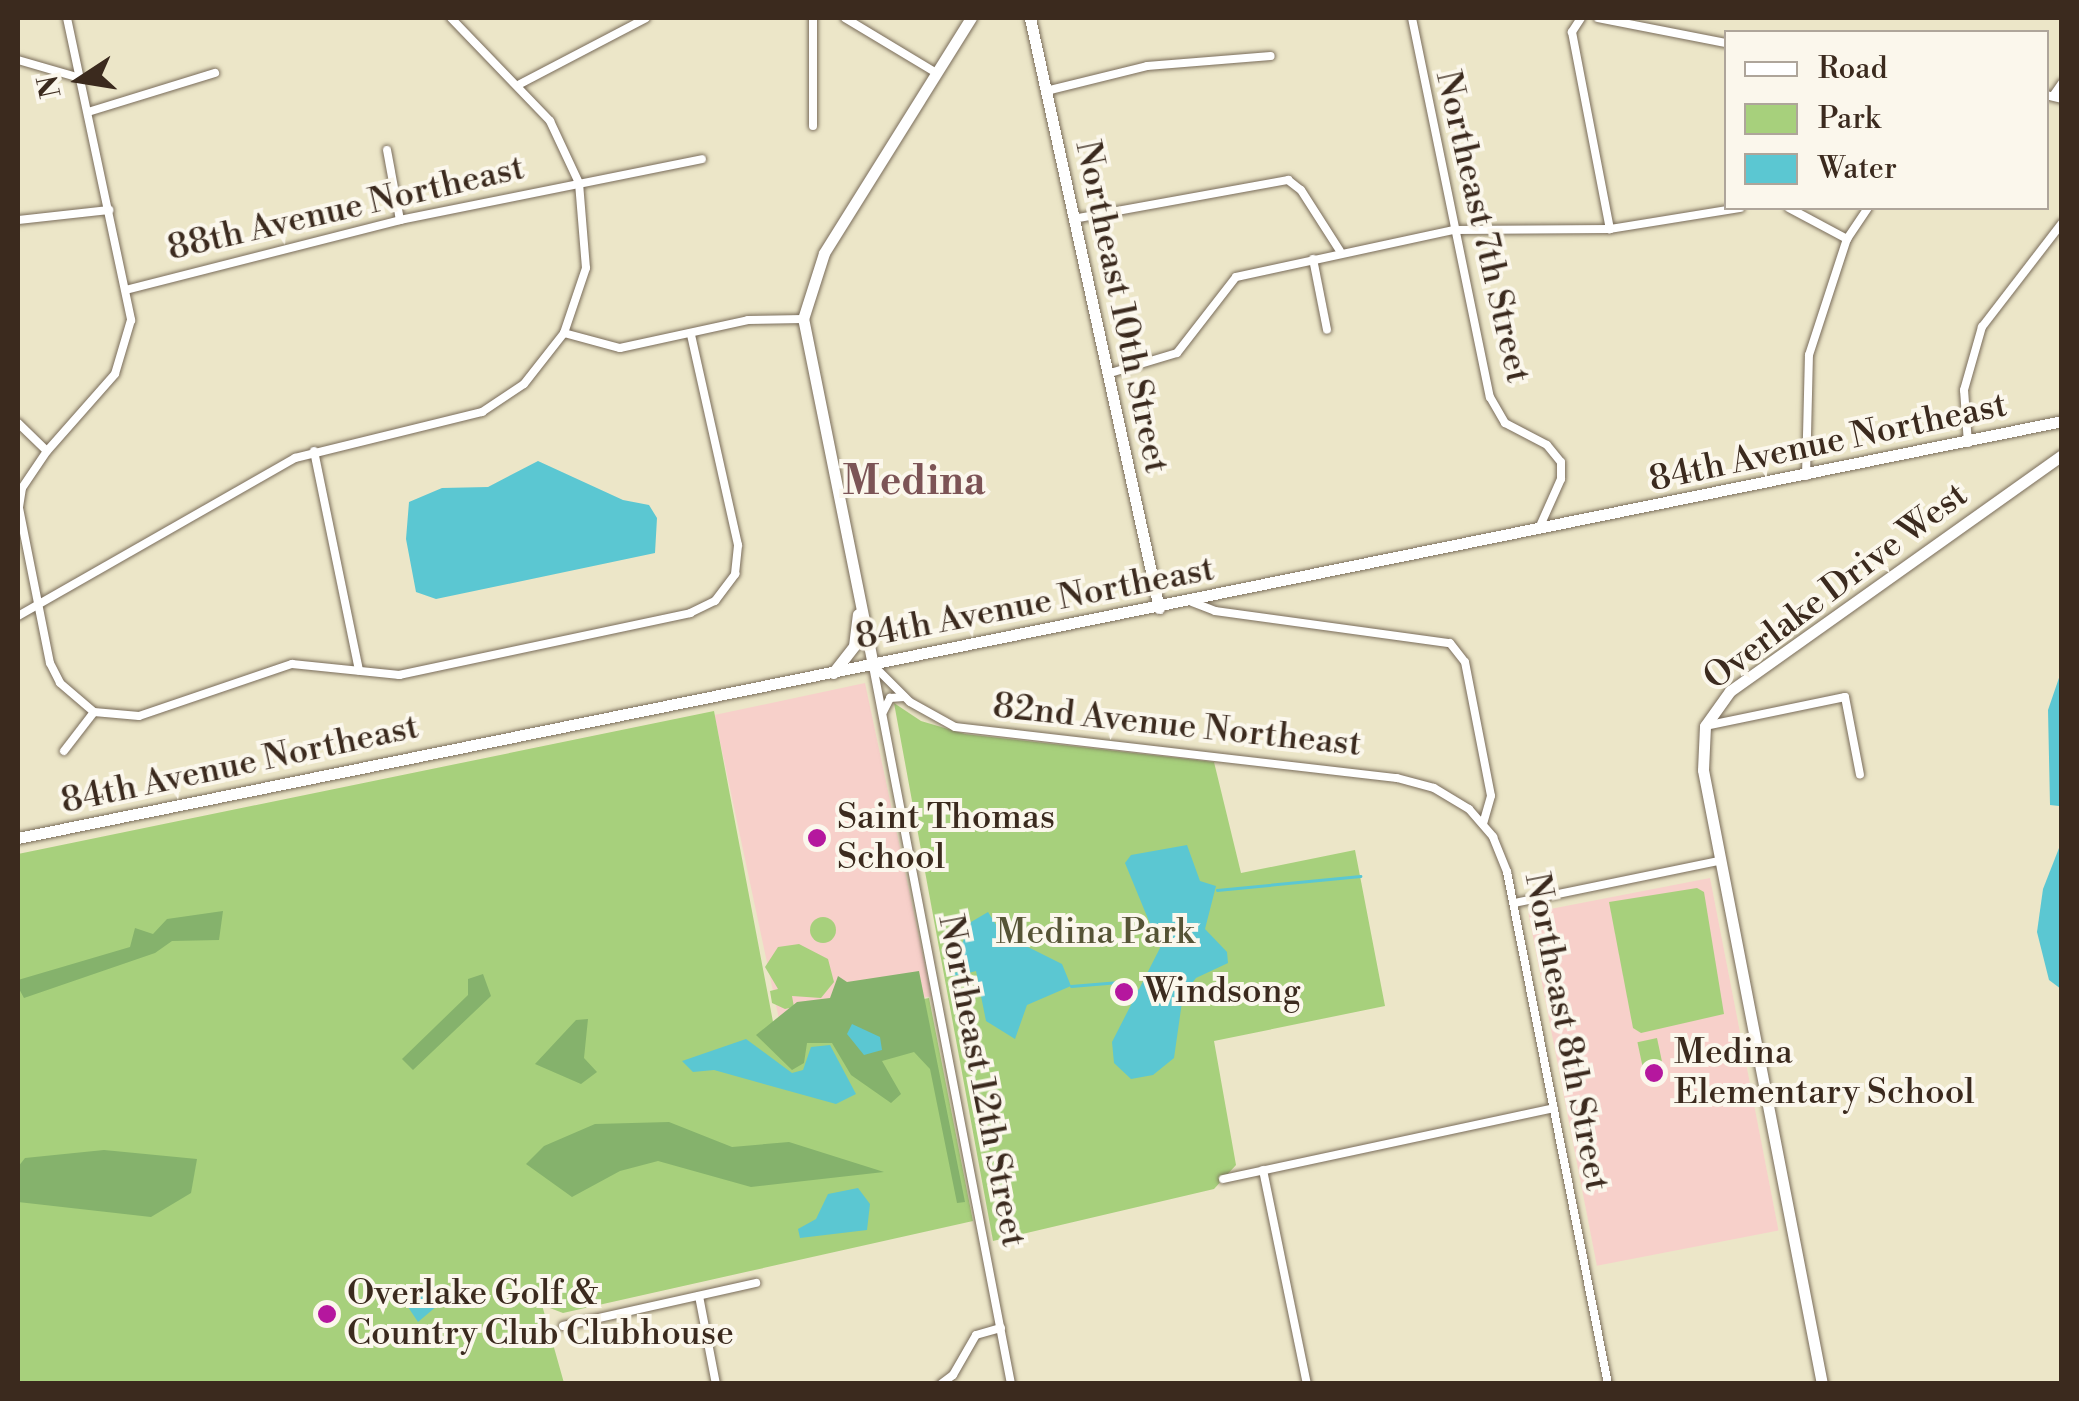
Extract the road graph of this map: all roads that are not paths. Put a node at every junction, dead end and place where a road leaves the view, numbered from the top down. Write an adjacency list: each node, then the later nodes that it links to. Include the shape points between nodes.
1 (67, 18): 16 (street)
2 (451, 18): 18 (street)
3 (646, 18): 18 (street)
4 (813, 18): 22 (street)
5 (845, 18): 14 (street)
6 (971, 18): 14 (main road)
7 (1030, 18): 19 (main road, Northeast 10th Street)
8 (1412, 18): 35 (street, Northeast 7th Street)
9 (1581, 18): 34 (street, via 1572,32)
10 (1598, 18): 11 (street)
11 (1724, 43)
12 (1271, 56): 19 (street, via 1147,66)
13 (18, 60): 16 (street)
14 (935, 72): 40 (main road, via 824,253)
15 (215, 73): 21 (street)
16 (80, 78): 21 (street)
17 (2062, 83): 20 (street)
18 (520, 84): 25 (street, via 550,121)
19 (1046, 90): 30 (main road, Northeast 10th Street)
20 (2054, 97)
21 (88, 112): 26 (street)
22 (812, 126)
23 (387, 150): 32 (street)
24 (702, 159): 25 (street, 88th Avenue Northeast)
25 (579, 183): 32 (street, 88th Avenue Northeast); 42 (street, via 586,268)
26 (109, 210): 31 (street); 39 (street)
27 (1727, 210): 34 (street)
28 (1793, 210): 36 (street)
29 (1867, 210): 36 (street)
30 (1073, 219): 37 (street, via 1288,180); 44 (main road, Northeast 10th Street)
31 (18, 220)
32 (400, 220): 39 (street, 88th Avenue Northeast)
33 (2062, 223): 49 (street, via 1982,327 1964,390)
34 (1610, 228): 35 (street)
35 (1454, 230): 37 (street); 54 (street, Northeast 7th Street, via 1493,406 1505,423 1547,445 1561,462 1561,480)
36 (1847, 239): 53 (street, via 1808,356)
37 (1340, 252): 38 (street)
38 (1313, 259): 41 (street); 44 (street, via 1236,277 1177,353)
39 (126, 290): 50 (street, via 131,320 123,359)
40 (803, 319): 43 (street, via 748,320); 56 (main road, Northeast 12th Street)
41 (1327, 330)
42 (564, 333): 43 (street, via 620,348); 51 (street, via 524,384 482,412)
43 (691, 334): 61 (street, via 738,545 735,574 724,593 690,612 419,670 386,676)
44 (1107, 374): 58 (main road, Northeast 10th Street)
45 (2062, 421): 47 (main road, 84th Avenue Northeast)
46 (18, 423): 50 (street)
47 (2038, 428): 48 (main road); 49 (main road, 84th Avenue Northeast)
48 (2062, 432)
49 (1968, 443): 53 (main road, 84th Avenue Northeast)
50 (47, 451): 57 (street, via 22,488 19,508)
51 (314, 451): 57 (street); 61 (street)
52 (2062, 455): 66 (main road, Overlake Drive West, via 1730,691)
53 (1806, 476): 54 (main road, 84th Avenue Northeast)
54 (1538, 530): 55 (main road, 84th Avenue Northeast)
55 (1192, 602): 58 (main road, 84th Avenue Northeast); 69 (street, via 1216,611 1450,643 1465,662 1491,796)
56 (860, 605): 60 (main road, Northeast 12th Street); 62 (main road, via 854,646)
57 (38, 606): 59 (street); 64 (street, via 55,676)
58 (1159, 608): 60 (main road, 84th Avenue Northeast)
59 (18, 616)
60 (873, 665): 62 (main road, 84th Avenue Northeast); 63 (street, 82nd Avenue Northeast); 65 (street, Northeast 12th Street)
61 (359, 670): 64 (street, via 292,664 139,716)
62 (833, 673): 70 (main road, 84th Avenue Northeast)
63 (904, 697): 65 (street, via 890,698); 69 (street, 82nd Avenue Northeast, via 937,720 977,731 1417,782 1454,798)
64 (94, 712): 67 (street)
65 (882, 715): 79 (street, Northeast 12th Street)
66 (1705, 726): 68 (street, via 1845,697); 71 (main road, Overlake Drive West, via 1703,770)
67 (64, 751)
68 (1860, 775)
69 (1483, 824): 72 (street, Northeast 8th Street, via 1500,852)
70 (18, 838)
71 (1719, 860): 72 (street); 85 (main road, Overlake Drive West)
72 (1514, 903): 73 (street, Northeast 8th Street)
73 (1553, 1108): 74 (street); 84 (street, Northeast 8th Street)
74 (1263, 1170): 75 (street); 83 (street)
75 (1224, 1179)
76 (756, 1283): 77 (street)
77 (699, 1296): 78 (street); 80 (street)
78 (563, 1326)
79 (1000, 1328): 81 (street, via 976,1335 954,1376); 82 (street, Northeast 12th Street)
80 (716, 1384)
81 (941, 1384)
82 (1011, 1384)
83 (1307, 1384)
84 (1608, 1384)
85 (1822, 1384)

